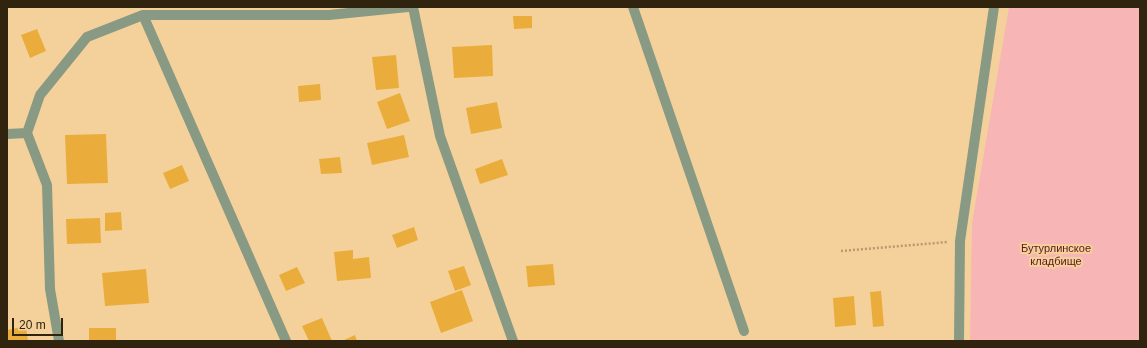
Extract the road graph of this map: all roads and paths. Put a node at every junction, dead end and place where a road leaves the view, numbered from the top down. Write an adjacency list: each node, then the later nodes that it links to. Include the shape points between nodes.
1 (408, 7): 5 (lane)
2 (413, 7): 14 (lane, via 440,136)
3 (633, 7): 11 (lane)
4 (994, 7): 9 (lane)
5 (330, 11): 6 (lane)
6 (143, 15): 8 (lane, via 87,37 40,95); 13 (lane)
7 (7, 134): 8 (lane)
8 (27, 134): 12 (lane, via 47,185 50,289)
9 (960, 241): 10 (path); 15 (lane)
10 (841, 251)
11 (744, 331)
12 (59, 341)
13 (286, 341)
14 (513, 341)
15 (960, 341)

